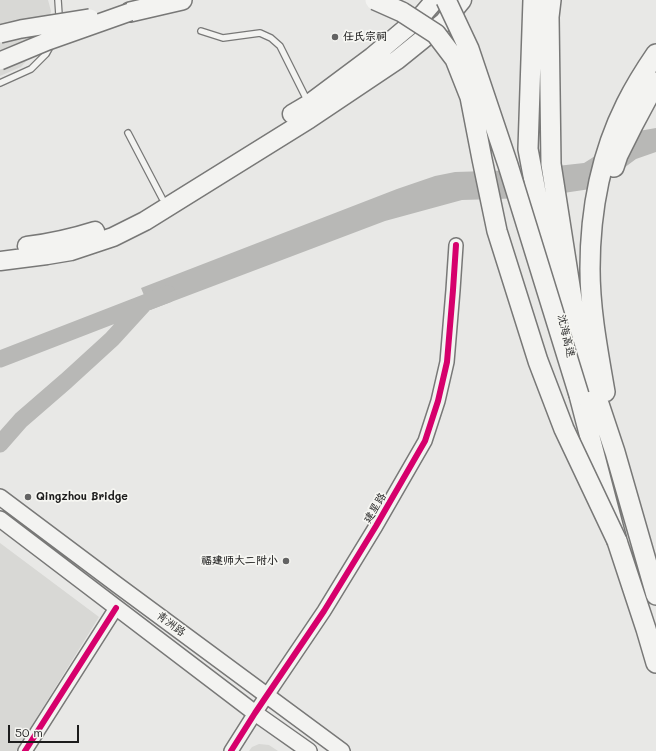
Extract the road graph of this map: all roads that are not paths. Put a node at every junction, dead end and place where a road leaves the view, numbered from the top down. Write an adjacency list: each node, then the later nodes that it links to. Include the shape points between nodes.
1 (58, 0): 10 (lane)
2 (182, 0): 9 (highway)
3 (375, 0): 29 (highway, bridge, via 402,12 436,34 455,60 470,97 497,231 538,361 564,429)
4 (435, 0): 18 (highway, via 423,14 372,57)
5 (446, 0): 25 (highway, bridge, via 469,49 508,165)
6 (462, 0): 23 (highway, via 444,22 397,60 309,119 144,221 113,237 71,251)
7 (532, 0): 25 (highway, 沈海高速, bridge, via 528,148 548,256)
8 (551, 0): 26 (highway, 沈海高速, via 551,164 580,344)
9 (130, 12): 12 (main road, bridge); 15 (main road, bridge)
10 (57, 28)
11 (201, 31): 18 (lane, via 223,38 260,33 271,38 280,46)
12 (0, 34)
13 (56, 34): 17 (lane, via 46,54 31,69)
14 (656, 54): 24 (highway, via 640,77 626,105 602,169 595,201)
15 (0, 61)
16 (656, 82): 24 (highway, via 618,155 607,190)
17 (0, 83)
18 (309, 104): 20 (highway)
19 (128, 134): 20 (lane)
20 (162, 198): 22 (highway, via 116,224 98,230 40,244)
21 (456, 245): 35 (street, 建星路, via 447,362 442,388 422,447 324,610)
22 (0, 248)
23 (0, 261)
24 (590, 269): 26 (highway, via 594,324)
25 (579, 395): 29 (highway, 沈海高速, bridge)
26 (615, 452): 30 (highway, 沈海高速)
27 (0, 497): 32 (main road, 青洲路)
28 (0, 519): 31 (main road, 青洲路)
29 (617, 541): 34 (highway, 沈海高速)
30 (656, 595)
31 (116, 608): 33 (main road, 青洲路); 37 (street)
32 (150, 609): 33 (main road); 35 (main road, 青洲路)
33 (137, 624): 36 (main road, 青洲路)
34 (656, 663)
35 (267, 696): 36 (street, 建星路); 40 (main road, 青洲路)
36 (255, 713): 38 (street, 建星路); 39 (main road, 青洲路)
37 (25, 751)
38 (231, 751)
39 (309, 751)
40 (342, 751)

